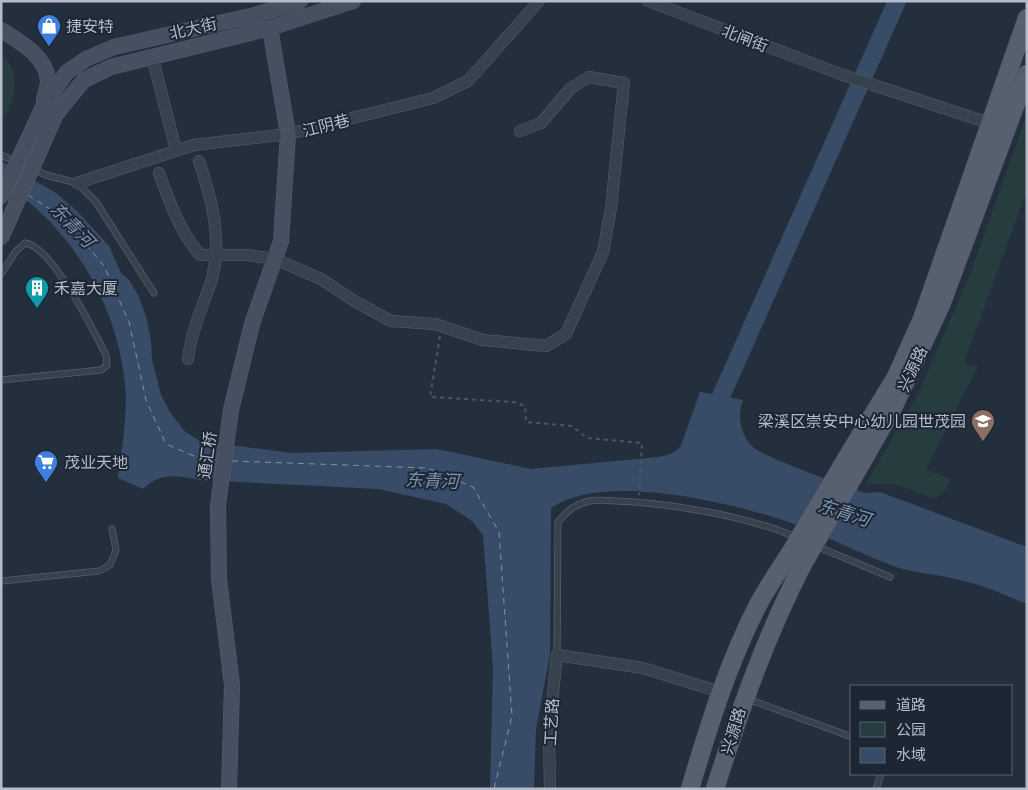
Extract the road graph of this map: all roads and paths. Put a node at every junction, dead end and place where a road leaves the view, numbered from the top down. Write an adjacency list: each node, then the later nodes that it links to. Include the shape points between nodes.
1 (300, 1): 10 (street, 北大街, via 255,15 114,47 86,59)
2 (353, 1): 6 (street, 北大街)
3 (539, 1): 16 (street, 江阴巷, via 468,81 433,98)
4 (648, 1): 14 (street, 北闸街, via 843,75)
5 (1027, 18): 14 (main road, 兴源路)
6 (270, 28): 9 (street, 北大街); 16 (street, 通汇桥)
7 (1, 30): 8 (street)
8 (25, 45): 10 (street); 13 (street, via 45,67 48,81)
9 (152, 56): 12 (street, 北大街, via 110,66); 17 (street)
10 (67, 72): 12 (street); 13 (street, 北大街)
11 (1026, 76): 31 (main road, 兴源路, via 931,329 894,406)
12 (84, 80): 23 (street, 北大街, bridge, via 56,114)
13 (44, 105): 22 (street, bridge)
14 (989, 123): 31 (main road, 兴源路, via 922,319)
15 (520, 131): 28 (street, via 541,123 571,88 589,77 624,83 611,208 603,252 566,334 546,346 483,340)
16 (288, 134): 17 (street, 江阴巷); 25 (street, 通汇桥, via 281,241)
17 (176, 150): 21 (street, 江阴巷)
18 (1, 155): 21 (lane, via 46,175)
19 (198, 161): 24 (street, via 216,222)
20 (159, 173): 24 (street, via 190,244 200,254)
21 (78, 183): 27 (lane, via 96,202)
22 (1, 197)
23 (1, 238)
24 (216, 255): 25 (street); 29 (street)
25 (275, 259): 28 (street, via 321,279 391,321); 42 (street, 通汇桥, via 252,324 231,410 218,505 219,579 232,685)
26 (2, 273): 30 (lane, via 24,243 32,244 53,263 102,347 107,366 101,370)
27 (154, 293)
28 (441, 326): 32 (path, via 430,397 514,402 525,406 526,422 572,426 587,438 642,443)
29 (188, 359)
30 (1, 380)
31 (852, 464): 34 (main road, bridge)
32 (638, 503): 35 (lane, via 687,509 772,527); 37 (lane, via 590,501 569,508 558,522)
33 (112, 530): 36 (lane, via 116,550 110,565 99,571)
34 (796, 560): 38 (main road, 兴源路, via 760,600); 39 (main road, 兴源路)
35 (890, 577)
36 (1, 581)
37 (557, 655): 38 (street, via 643,668); 43 (street, 工艺路, via 549,732)
38 (720, 692): 44 (main road, 兴源路)
39 (744, 698): 40 (lane); 45 (main road, 兴源路)
40 (850, 736)
41 (881, 775): 46 (lane)
42 (229, 789)
43 (550, 789)
44 (690, 789)
45 (715, 789)
46 (876, 789)

